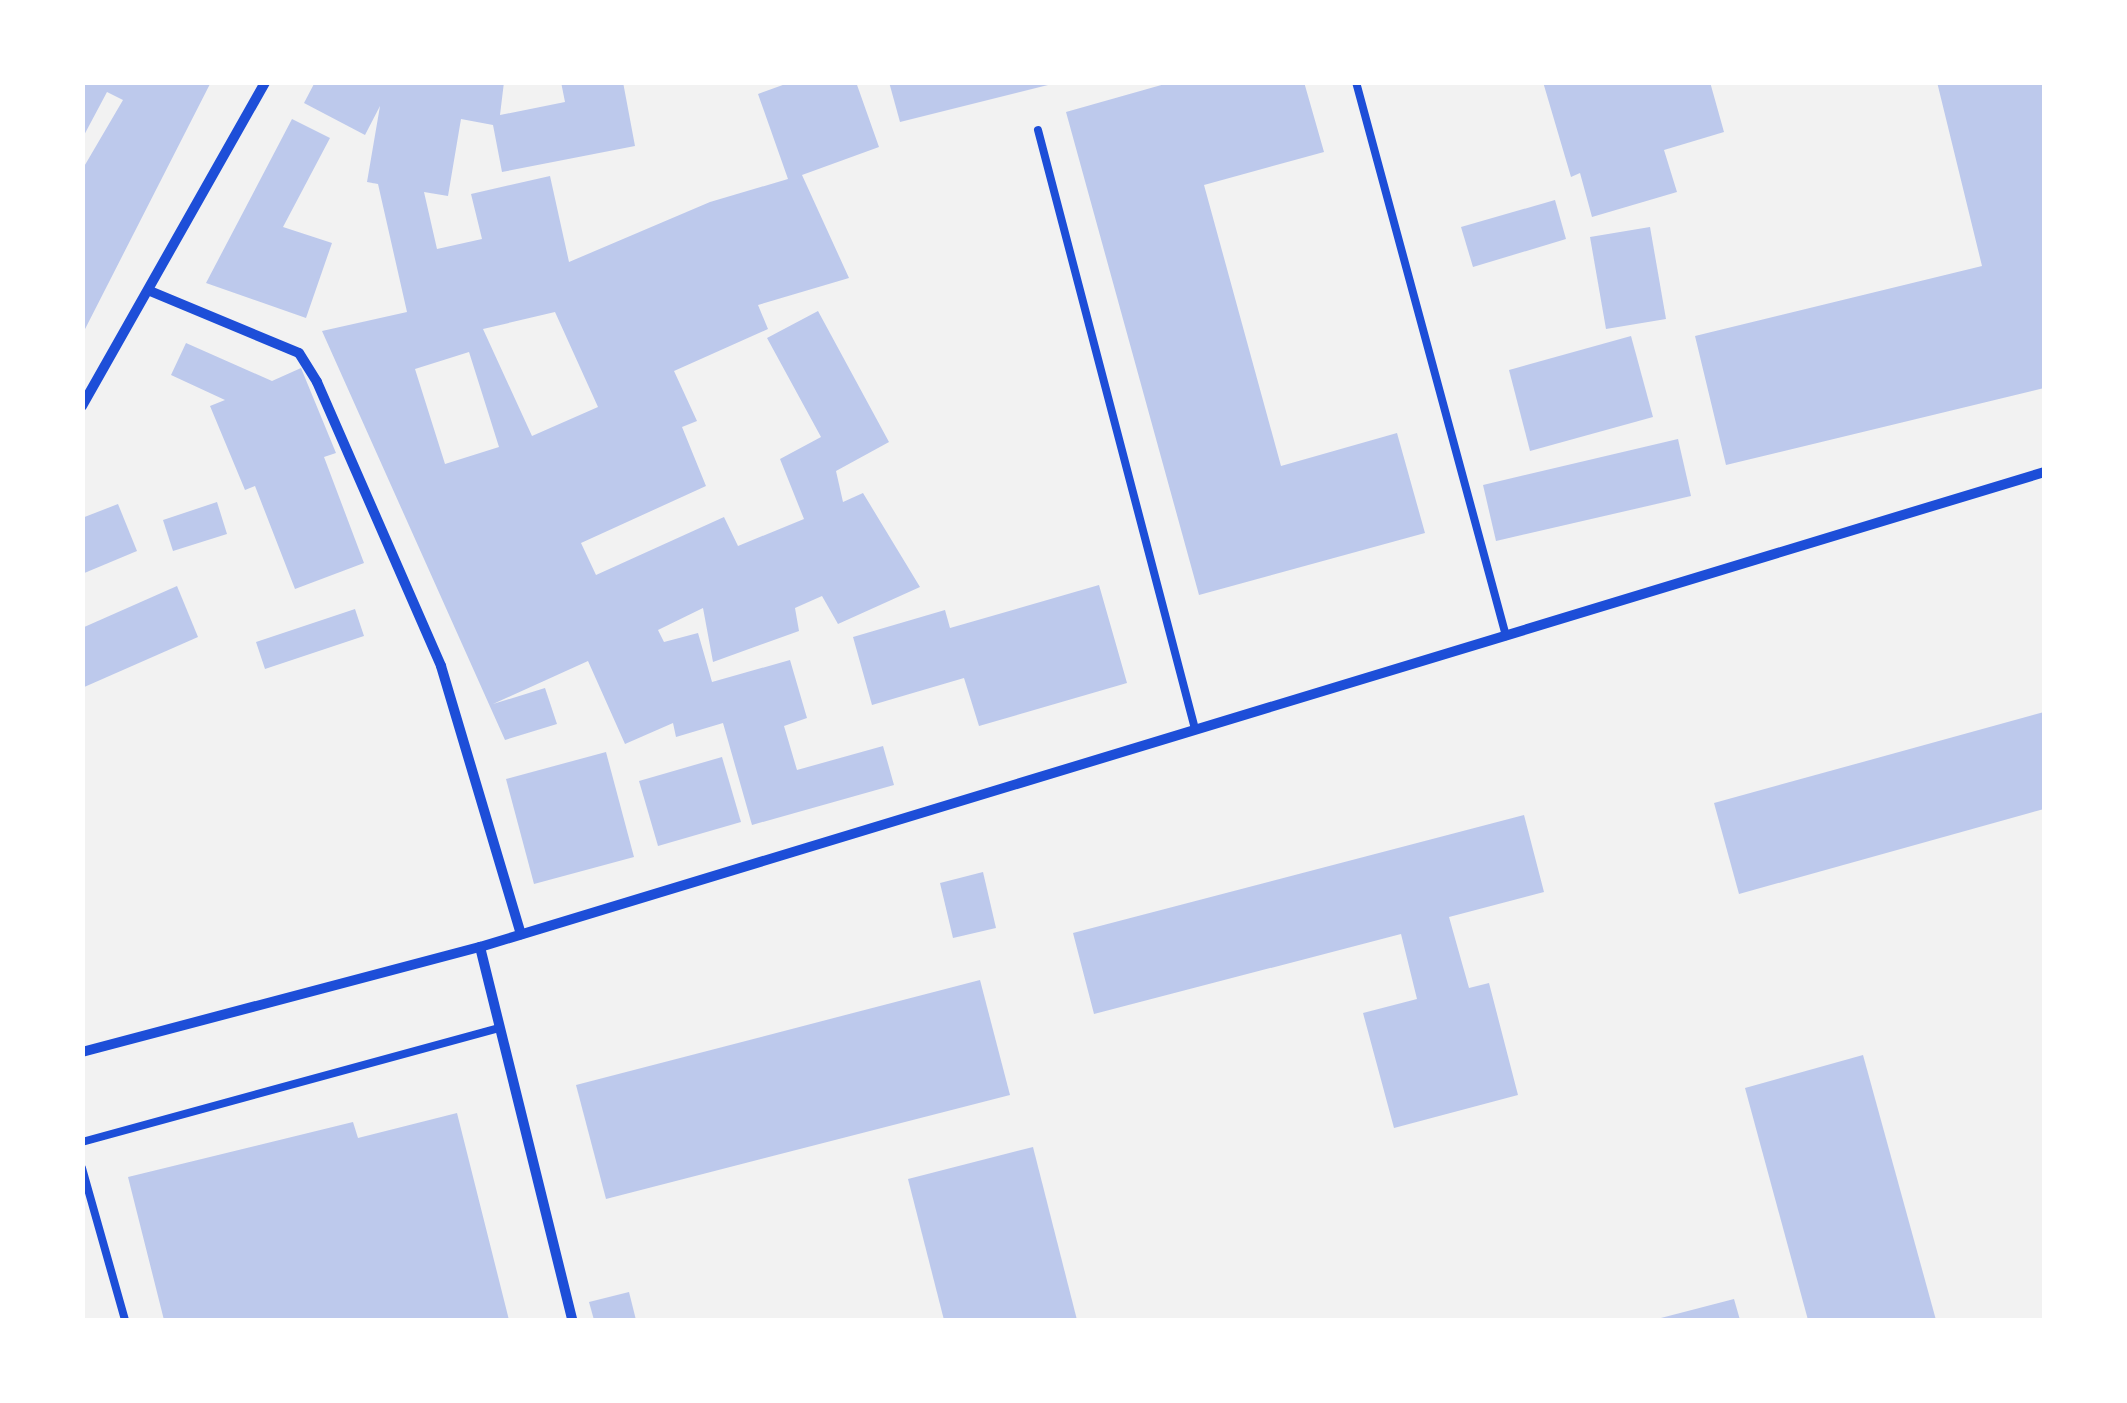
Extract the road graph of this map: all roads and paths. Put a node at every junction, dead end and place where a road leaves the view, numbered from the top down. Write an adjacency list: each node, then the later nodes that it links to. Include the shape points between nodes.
1 (265, 82): 4 (street)
2 (1356, 82): 7 (lane)
3 (1038, 130): 8 (lane)
4 (150, 291): 5 (street); 9 (street, via 300,353 317,382 441,666)
5 (82, 406)
6 (2044, 472): 7 (street)
7 (1506, 636): 8 (street)
8 (1195, 730): 9 (street)
9 (521, 934): 10 (street)
10 (480, 947): 11 (street); 12 (street)
11 (498, 1028): 13 (lane); 16 (street)
12 (82, 1052)
13 (82, 1142)
14 (82, 1168): 15 (lane)
15 (125, 1320)
16 (572, 1320)

